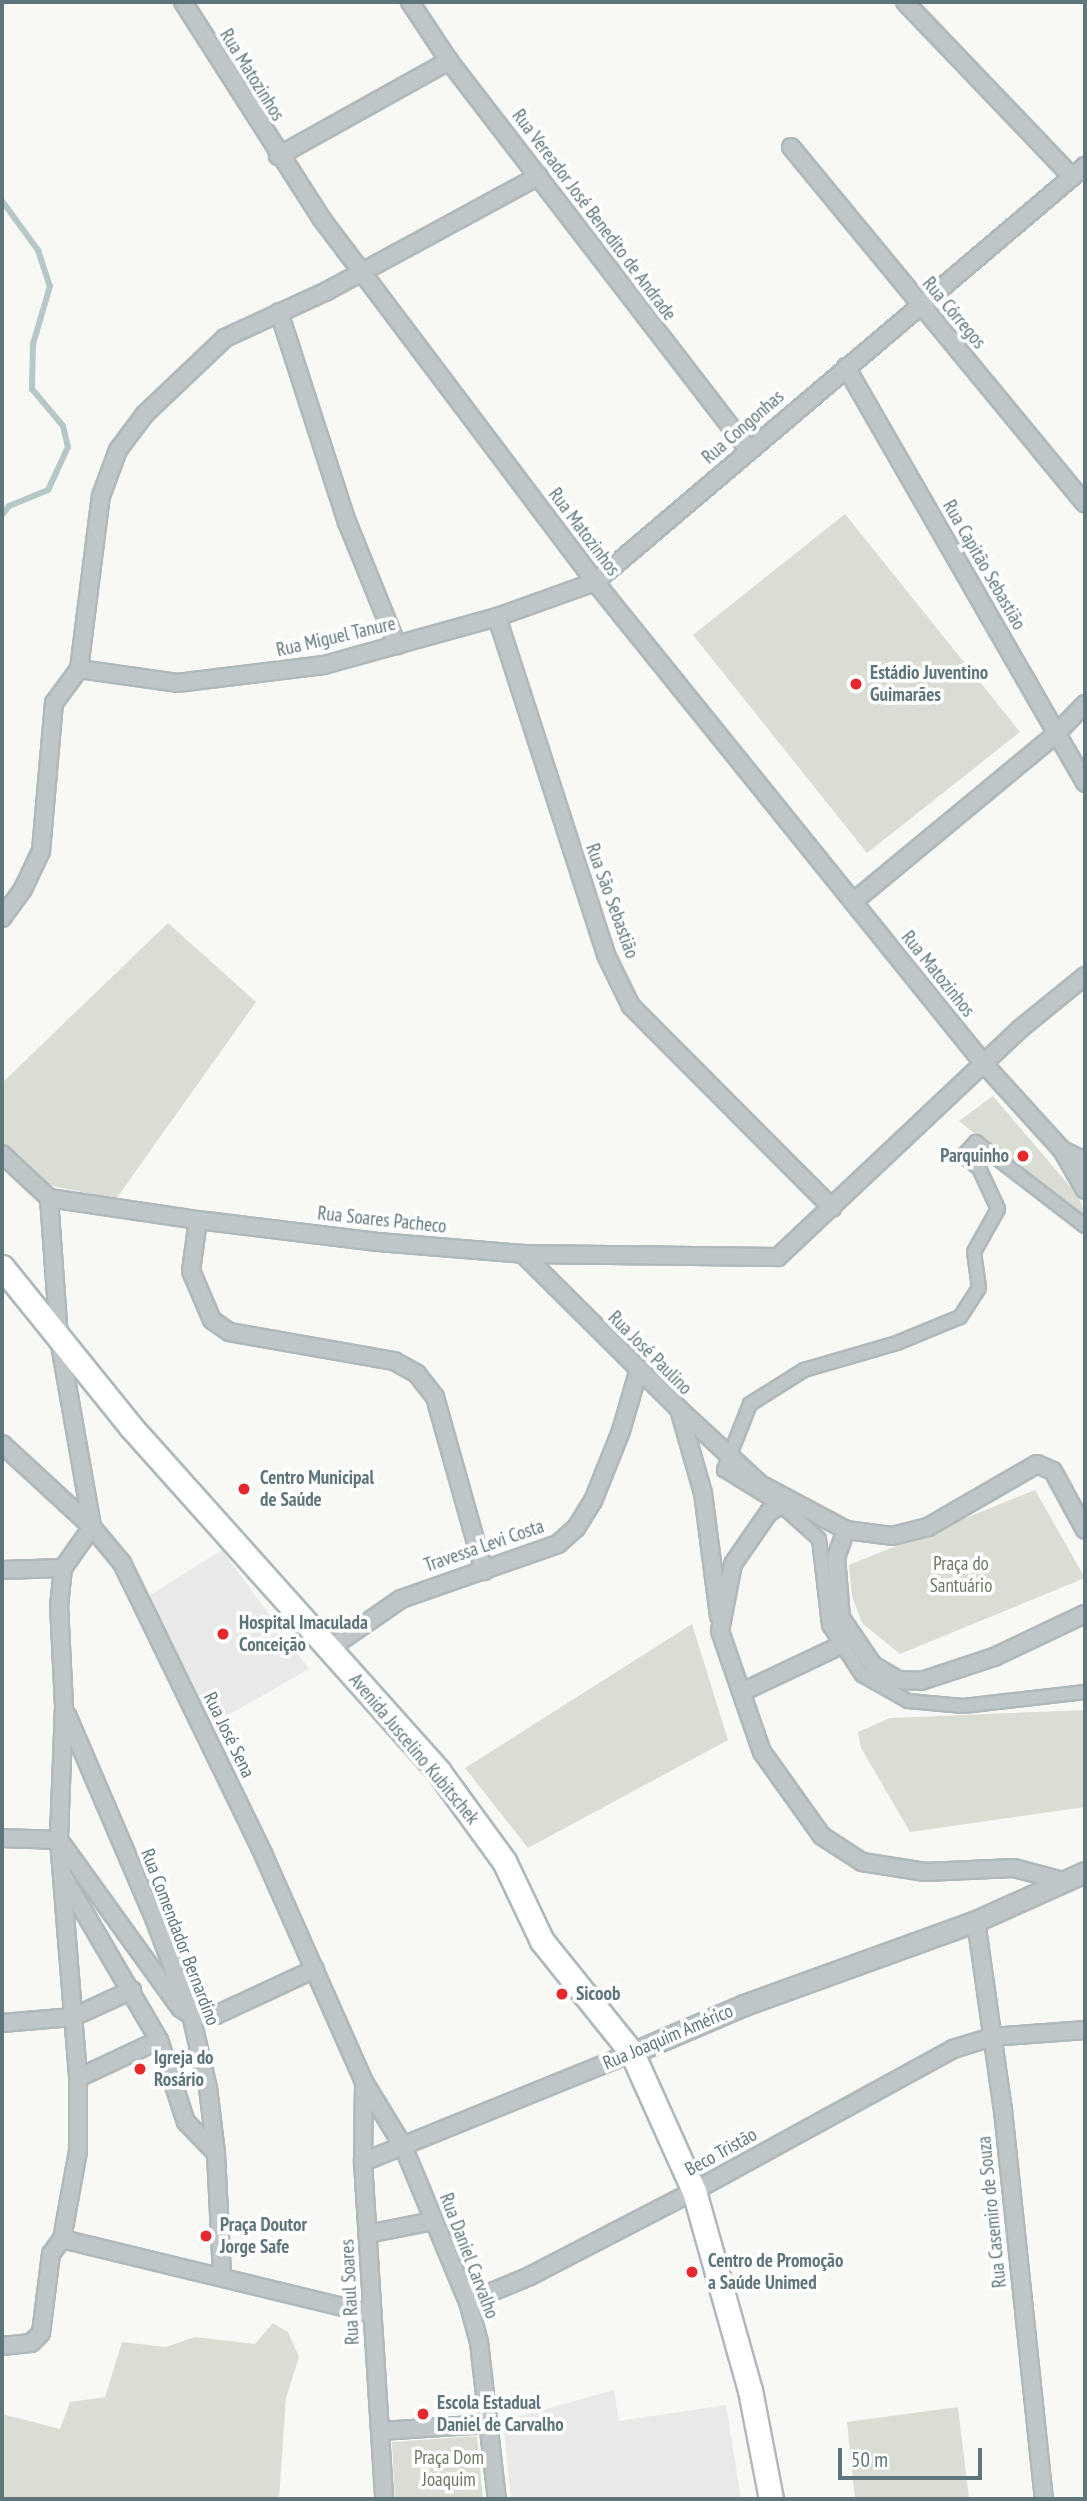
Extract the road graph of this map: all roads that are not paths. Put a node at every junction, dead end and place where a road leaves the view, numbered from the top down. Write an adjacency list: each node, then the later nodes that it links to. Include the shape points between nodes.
1 (183, 2): 6 (street, Rua Matozinhos)
2 (410, 2): 4 (street, Rua Vereador José Benedito de Andrade)
3 (905, 2): 9 (street)
4 (449, 61): 6 (street); 8 (street, Rua Vereador José Benedito de Andrade)
5 (791, 147): 11 (street, Rua Córregos)
6 (278, 156): 10 (street, Rua Matozinhos)
7 (1085, 166): 9 (street, Rua Congonhas)
8 (539, 176): 10 (street); 14 (street, Rua Vereador José Benedito de Andrade)
9 (1072, 177): 11 (street, Rua Congonhas)
10 (361, 273): 12 (street); 16 (street, Rua Matozinhos)
11 (919, 304): 13 (street, Rua Congonhas); 15 (street, Rua Córregos)
12 (279, 312): 18 (street, via 347,522); 19 (street, via 225,338 201,357 145,414 118,450 101,496)
13 (846, 367): 14 (street, Rua Congonhas); 21 (street, Rua Capitão Sebastião)
14 (749, 451): 16 (street, Rua Congonhas)
15 (1085, 504)
16 (595, 582): 17 (street, Rua Miguel Tanure); 23 (street, Rua Matozinhos)
17 (497, 617): 18 (street, Rua Miguel Tanure); 32 (street, Rua São Sebastião, via 606,956 631,1006)
18 (397, 645): 19 (street, Rua Miguel Tanure, via 324,665 204,681 133,679)
19 (79, 669): 24 (street, via 54,703 41,850 23,889)
20 (1085, 704): 21 (street)
21 (1056, 734): 22 (street, Rua Capitão Sebastião); 23 (street)
22 (1085, 783)
23 (853, 902): 26 (street, Rua Matozinhos)
24 (2, 918)
25 (1085, 976): 26 (street)
26 (984, 1064): 27 (street, Rua Matozinhos); 32 (street)
27 (1062, 1150): 29 (street); 30 (street)
28 (2, 1154): 31 (street)
29 (1085, 1161)
30 (1085, 1190)
31 (49, 1198): 33 (street, Rua Soares Pacheco); 37 (street)
32 (832, 1208): 35 (street, Rua Soares Pacheco, via 778,1257)
33 (198, 1220): 35 (street, Rua Soares Pacheco); 48 (street, via 191,1271 212,1320 229,1332 394,1361 417,1374 435,1397)
34 (1085, 1226): 41 (street, via 976,1142 963,1156 979,1168 998,1209 974,1252 979,1287 960,1317 897,1343 804,1370 750,1404)
35 (523, 1254): 38 (street, Rua José Paulino)
36 (2, 1267): 37 (main road, Avenida Juscelino Kubitschek)
37 (60, 1339): 43 (street); 52 (main road, Avenida Juscelino Kubitschek, via 131,1427)
38 (639, 1369): 39 (street, Rua José Paulino); 48 (street, Travessa Levi Costa, via 593,1502 576,1528 558,1544)
39 (679, 1409): 41 (street); 50 (street, Rua José Paulino, via 703,1493)
40 (2, 1444): 43 (street, Rua José Sena)
41 (731, 1453): 42 (street)
42 (784, 1503): 44 (street); 50 (street, via 769,1512 733,1564); 51 (street, via 819,1539 829,1625)
43 (92, 1527): 46 (street, Rua Comendador Bernardino); 62 (street, Rua José Sena, via 122,1563)
44 (846, 1530): 45 (street, via 892,1536 928,1527 1037,1464 1053,1471); 51 (street, via 836,1557 836,1591)
45 (1085, 1530)
46 (63, 1568): 47 (street); 55 (street, Rua Comendador Bernardino, via 59,1604)
47 (2, 1570)
48 (484, 1571): 52 (street, Travessa Levi Costa, via 401,1599)
49 (1085, 1614): 51 (street, via 994,1657 921,1681 898,1680)
50 (720, 1631): 53 (street)
51 (847, 1642): 53 (street); 54 (street, via 862,1675 908,1701 963,1706)
52 (330, 1648): 70 (main road, Avenida Juscelino Kubitschek, via 447,1783 504,1861 542,1941)
53 (742, 1692): 60 (street, via 762,1752 822,1836 862,1862 925,1872 1014,1868)
54 (1085, 1692)
55 (64, 1707): 57 (street, Rua Comendador Bernardino); 64 (street, Rua Comendador Bernardino)
56 (2, 1838): 57 (street)
57 (59, 1840): 59 (street, Rua Comendador Bernardino); 64 (street, via 180,2008)
58 (1085, 1872): 60 (street, Rua Joaquim Américo)
59 (62, 1875): 63 (street); 65 (street, Rua Comendador Bernardino)
60 (1063, 1881): 61 (street, Rua Joaquim Américo)
61 (976, 1921): 68 (street, Rua Casemiro de Souza); 70 (street, Rua Joaquim Américo, via 744,2005)
62 (315, 1969): 64 (street, via 216,2015); 72 (street, Rua José Sena)
63 (132, 1990): 65 (street); 69 (street)
64 (191, 2015): 74 (street, Rua Comendador Bernardino, via 208,2088)
65 (72, 2017): 66 (street); 71 (street, Rua Comendador Bernardino)
66 (2, 2023)
67 (1085, 2030): 68 (street, Beco Tristão)
68 (992, 2037): 76 (street, Beco Tristão, via 953,2049); 89 (street, Rua Casemiro de Souza)
69 (159, 2040): 71 (street); 74 (street, via 186,2122)
70 (632, 2053): 73 (street, Rua Joaquim Américo); 76 (main road, Avenida Juscelino Kubitschek)
71 (78, 2078): 79 (street, Rua Comendador Bernardino, via 78,2151)
72 (364, 2082): 73 (street, Rua Daniel Carvalho); 75 (street, Rua Raul Soares)
73 (403, 2146): 75 (street, Rua Joaquim Américo); 77 (street, Rua Daniel Carvalho)
74 (216, 2153): 80 (street, Rua Comendador Bernardino)
75 (363, 2162): 78 (street, Rua Raul Soares)
76 (694, 2191): 81 (street, Beco Tristão, via 530,2276); 88 (main road, Avenida Juscelino Kubitschek, via 750,2390)
77 (433, 2221): 78 (street); 81 (street, Rua Daniel Carvalho)
78 (367, 2234): 82 (street, Rua Raul Soares)
79 (62, 2239): 80 (street); 83 (street, Rua Comendador Bernardino, via 51,2254 41,2333 31,2343)
80 (222, 2277): 82 (street)
81 (468, 2302): 84 (street, Rua Daniel Carvalho, via 479,2342)
82 (371, 2314): 85 (street, Rua Raul Soares)
83 (2, 2346)
84 (488, 2424): 85 (street); 87 (street, Rua Daniel Carvalho)
85 (381, 2431): 86 (street, Rua Raul Soares)
86 (384, 2499)
87 (496, 2499)
88 (771, 2499)
89 (1044, 2499)

